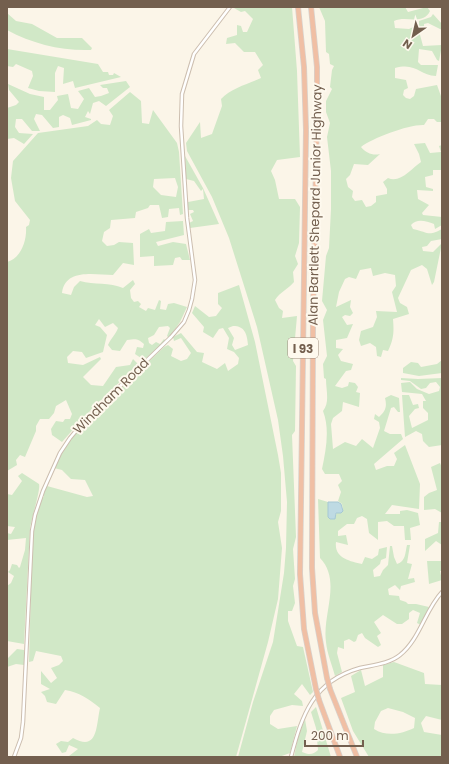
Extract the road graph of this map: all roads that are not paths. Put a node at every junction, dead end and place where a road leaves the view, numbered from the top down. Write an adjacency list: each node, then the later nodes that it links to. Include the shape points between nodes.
1 (230, 7): 5 (street, Windham Road, via 198,47 188,69 180,104 187,218 195,276 191,305 184,322 171,337 75,431 60,453 40,498 32,531 23,722 21,738)
2 (298, 7): 7 (highway, Alan Bartlett Shepard Junior Highway / I 93, bridge, via 304,67 306,130 300,574 305,636 316,689)
3 (311, 7): 8 (highway, Alan Bartlett Shepard Junior Highway / I 93, bridge, via 317,90 312,568 315,613 327,678)
4 (442, 592): 6 (street, via 401,655 392,661 344,674 319,693 309,705 302,720)
5 (14, 757)
6 (291, 757)
7 (340, 757)
8 (357, 757)

